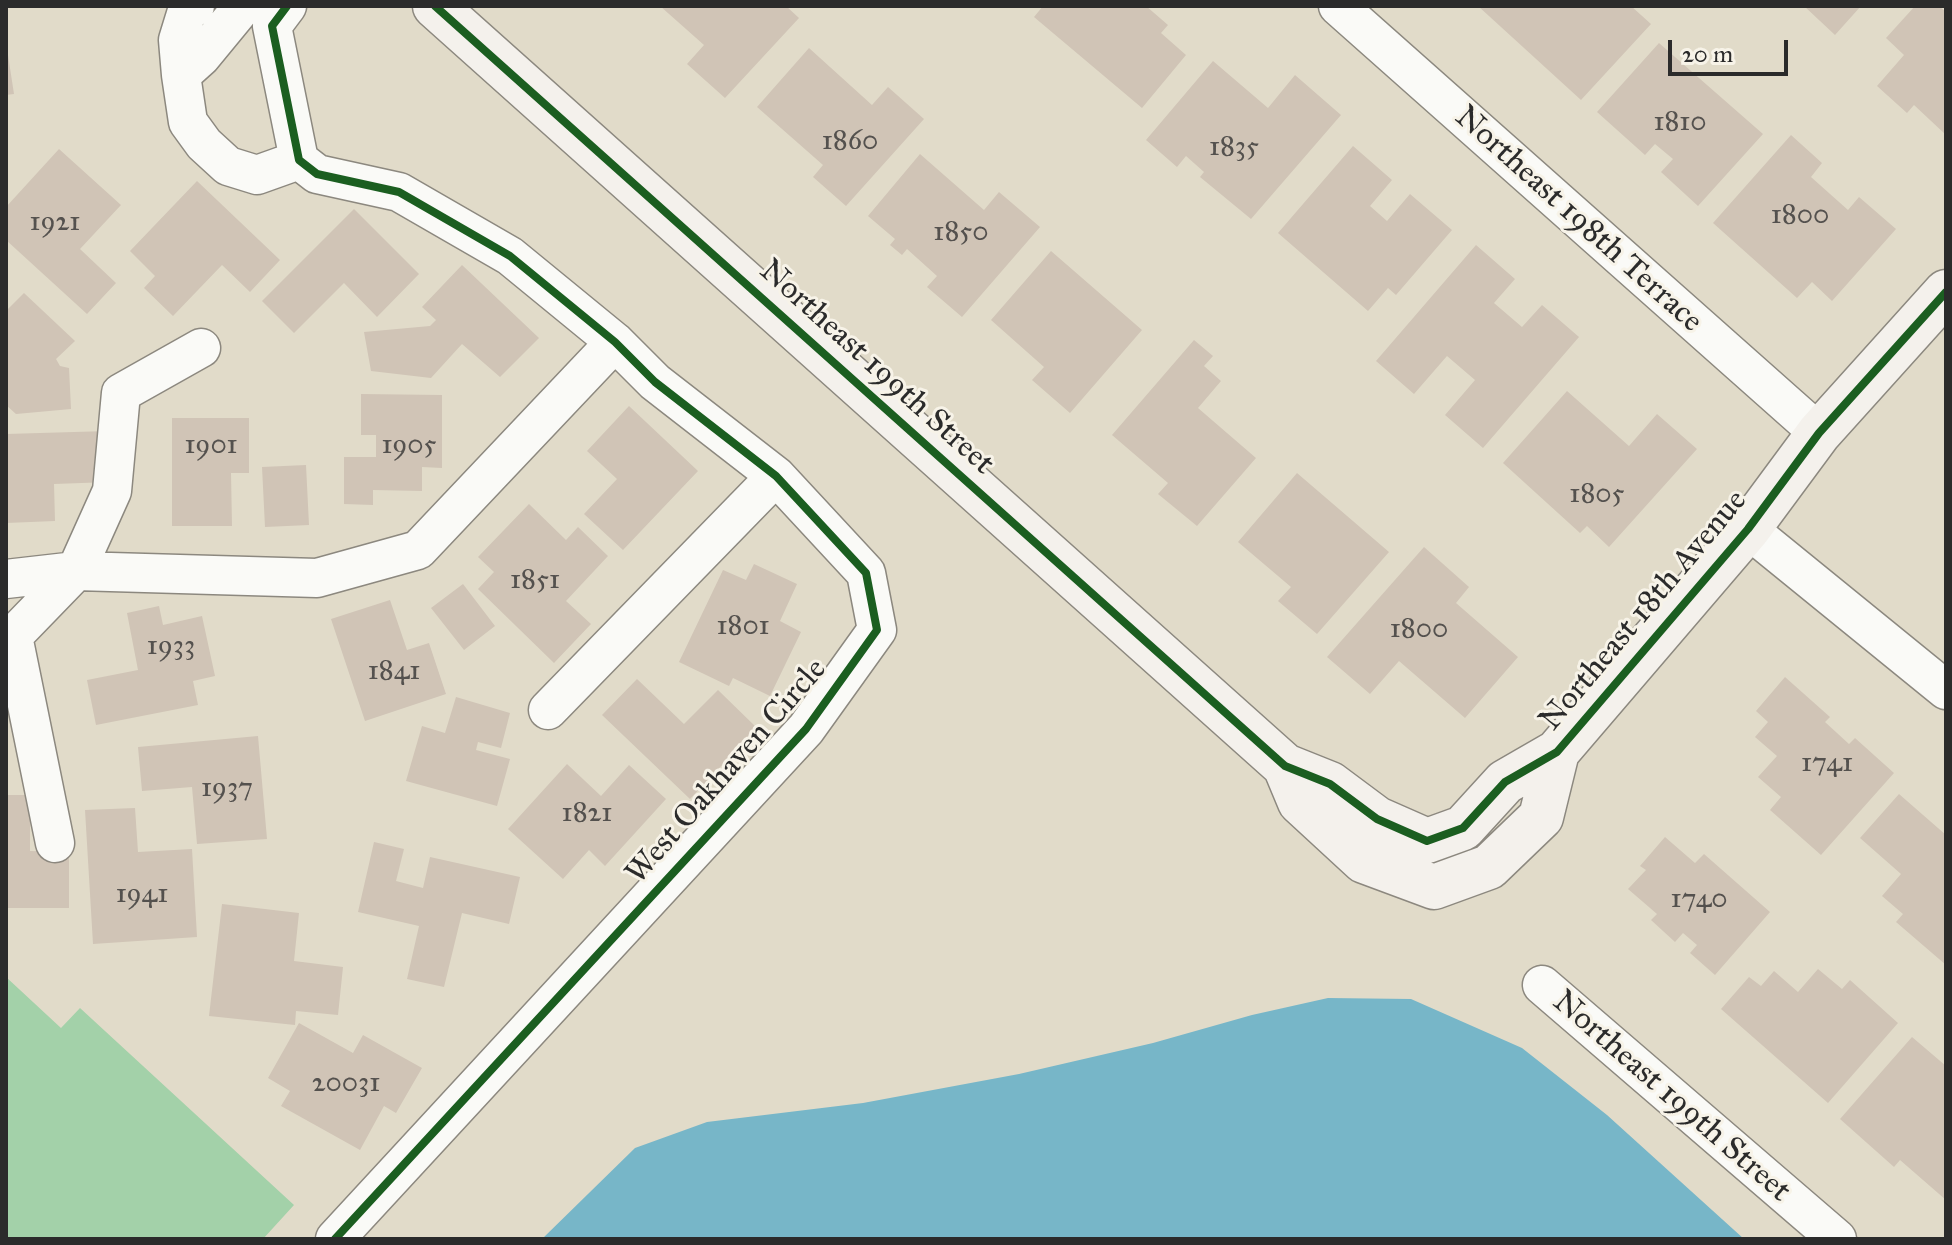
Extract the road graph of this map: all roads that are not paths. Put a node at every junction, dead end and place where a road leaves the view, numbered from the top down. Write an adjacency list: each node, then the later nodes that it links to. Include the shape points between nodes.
1 (195, 6): 6 (street, via 186,14 178,40)
2 (243, 6): 6 (street)
3 (287, 6): 7 (street, via 272,26)
4 (435, 6): 18 (street, Northeast 199th Street)
5 (1338, 6): 11 (street, Northeast 198th Terrace)
6 (181, 75): 7 (street, via 188,122 228,166 257,175)
7 (299, 160): 9 (street, West Oakhaven Circle, via 317,174 399,192 498,249)
8 (1946, 292): 11 (street, Northeast 18th Avenue)
9 (615, 342): 12 (street, West Oakhaven Circle, via 655,382); 14 (street, via 418,550 317,578)
10 (201, 348): 14 (street, via 121,393 112,491)
11 (1819, 433): 13 (street, Northeast 18th Avenue)
12 (776, 476): 17 (street); 21 (street, West Oakhaven Circle, via 866,573 877,630 806,729)
13 (1748, 529): 16 (street); 18 (street, Northeast 18th Avenue, via 1557,752 1505,782 1463,828 1427,841 1377,819 1330,784)
14 (76, 571): 15 (street); 19 (street, via 13,636)
15 (6, 579)
16 (1946, 690)
17 (548, 710)
18 (1285, 766)
19 (55, 843)
20 (1542, 985): 22 (street, Northeast 199th Street)
21 (335, 1239)
22 (1837, 1239)

